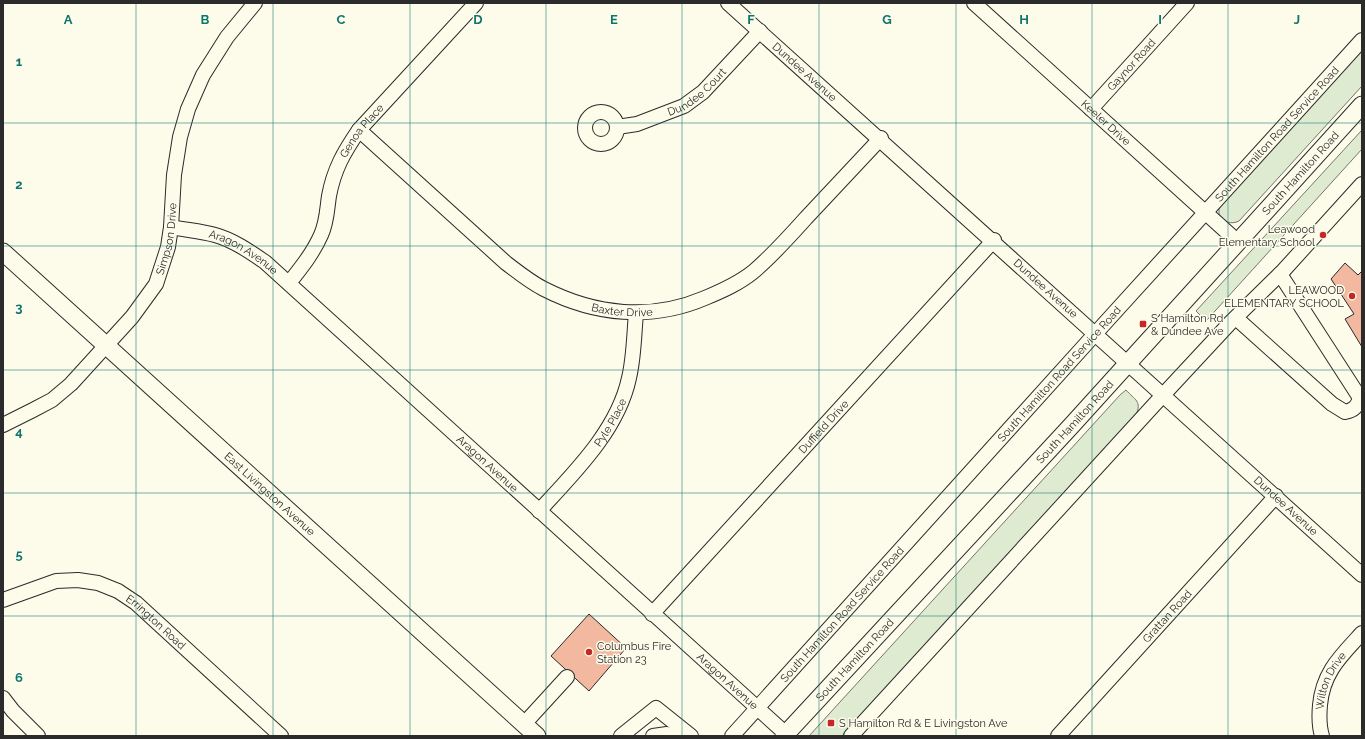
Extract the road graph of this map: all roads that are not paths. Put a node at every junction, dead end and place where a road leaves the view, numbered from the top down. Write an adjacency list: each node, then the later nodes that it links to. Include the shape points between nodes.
1 (255, 3): 15 (street, Simpson Drive, via 227,37 203,74 188,109 180,137 174,176)
2 (476, 3): 11 (street, Genoa Place)
3 (728, 3): 6 (street, Dundee Avenue)
4 (974, 3): 9 (street, Keeler Drive)
5 (1187, 3): 9 (street, Gaynor Road)
6 (760, 31): 10 (street, Dundee Court, via 703,92 684,106 637,124); 12 (street, Dundee Avenue)
7 (1362, 40): 14 (street, South Hamilton Road Service Road)
8 (1362, 105): 17 (main road, South Hamilton Road)
9 (1091, 109): 14 (street, Keeler Drive)
10 (617, 127)
11 (359, 130): 20 (street, Genoa Place, via 339,161 322,234 313,252); 21 (street, Baxter Drive, via 506,263 524,276 567,299 610,311)
12 (881, 138): 16 (street, Dundee Avenue); 21 (street, Baxter Drive, via 775,252 752,273 728,288 690,304)
13 (1362, 184): 19 (street)
14 (1206, 213): 17 (street, Keeler Drive); 23 (street, South Hamilton Road Service Road)
15 (171, 227): 20 (street, Aragon Avenue, via 214,235 230,241 248,250); 24 (street, Simpson Drive, via 168,247 156,284)
16 (994, 240): 23 (street, Dundee Avenue); 32 (street, Duffield Drive)
17 (1238, 242): 25 (main road, South Hamilton Road)
18 (3, 252): 24 (main road, East Livingston Avenue)
19 (1280, 274): 22 (street); 22 (street, via 1360,398 1352,411 1345,412 1332,404)
20 (289, 283): 29 (street, Aragon Avenue)
21 (636, 313): 29 (street, Pyle Place, via 629,379 620,406 589,456)
22 (1236, 318): 26 (street)
23 (1095, 334): 25 (street, Dundee Avenue); 36 (street, South Hamilton Road Service Road)
24 (107, 345): 27 (street, Simpson Drive, via 71,384 52,400); 37 (main road, East Livingston Avenue)
25 (1128, 363): 26 (street, Dundee Avenue); 38 (main road, South Hamilton Road)
26 (1164, 394): 28 (street, Dundee Avenue); 48 (street)
27 (3, 425)
28 (1276, 496): 30 (street, Dundee Avenue); 39 (street, Grattan Road)
29 (539, 511): 32 (street, Aragon Avenue)
30 (1362, 575)
31 (3, 600): 41 (street, Errington Road, via 56,581 78,580 98,583 118,591 136,603)
32 (652, 614): 36 (street, Aragon Avenue)
33 (1362, 633): 49 (street, Wilton Drive, via 1337,660 1322,688 1319,714)
34 (567, 677): 37 (street)
35 (3, 698): 40 (street)
36 (757, 707): 38 (street, Aragon Avenue); 47 (street, South Hamilton Road Service Road)
37 (524, 724): 42 (main road, East Livingston Avenue)
38 (785, 735)
39 (1061, 735)
40 (38, 736)
41 (281, 736)
42 (537, 736)
43 (621, 736): 46 (street, via 656,708)
44 (653, 736): 45 (street)
45 (677, 736)
46 (690, 736)
47 (732, 736)
48 (851, 736)
49 (1322, 736)

